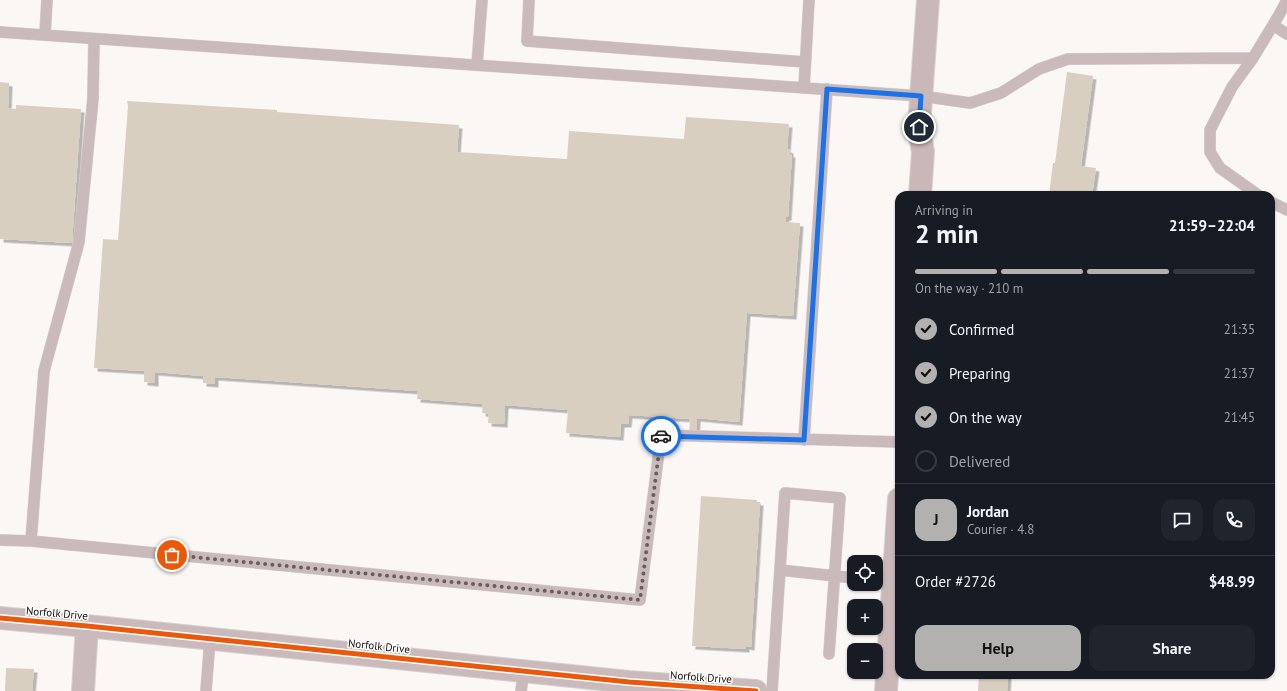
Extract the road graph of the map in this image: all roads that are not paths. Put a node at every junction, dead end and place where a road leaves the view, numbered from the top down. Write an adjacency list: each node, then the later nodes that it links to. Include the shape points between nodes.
1 (47, 0): 10 (lane)
2 (482, 0): 14 (lane)
3 (529, 0): 13 (lane, via 527,41)
4 (810, 0): 13 (lane)
5 (928, 0): 17 (main road)
6 (1287, 0): 7 (lane)
7 (1273, 25): 9 (lane); 12 (lane)
8 (0, 32): 10 (lane)
9 (1287, 34)
10 (45, 35): 11 (lane)
11 (94, 39): 14 (lane); 26 (lane, via 93,98 79,242 44,371)
12 (1253, 58): 17 (lane, via 1068,59 1038,69 1001,93 970,104); 19 (lane, via 1232,87 1210,130 1210,152 1220,168)
13 (806, 62): 15 (lane)
14 (477, 65): 15 (lane)
15 (804, 88): 16 (lane)
16 (827, 89): 17 (lane); 22 (lane)
17 (921, 96): 18 (main road)
18 (920, 191)
19 (1252, 191)
20 (1275, 204): 21 (lane)
21 (1287, 210)
22 (804, 440): 23 (lane); 26 (lane, via 661,435 640,600)
23 (895, 442)
24 (895, 522): 30 (main road)
25 (0, 540): 26 (lane)
26 (31, 541)
27 (780, 570): 28 (lane); 28 (lane, via 785,493 840,498); 40 (lane)
28 (835, 576): 29 (lane); 34 (lane)
29 (847, 577)
30 (885, 581): 41 (main road)
31 (0, 618): 32 (street, Norfolk Drive)
32 (87, 626): 33 (street, Norfolk Drive); 37 (street)
33 (210, 639): 35 (street, Norfolk Drive); 38 (lane)
34 (829, 654)
35 (523, 681): 36 (street, Norfolk Drive)
36 (620, 686): 39 (street, Norfolk Drive)
37 (83, 691)
38 (206, 691)
39 (756, 691)
40 (772, 691)
41 (886, 691)

